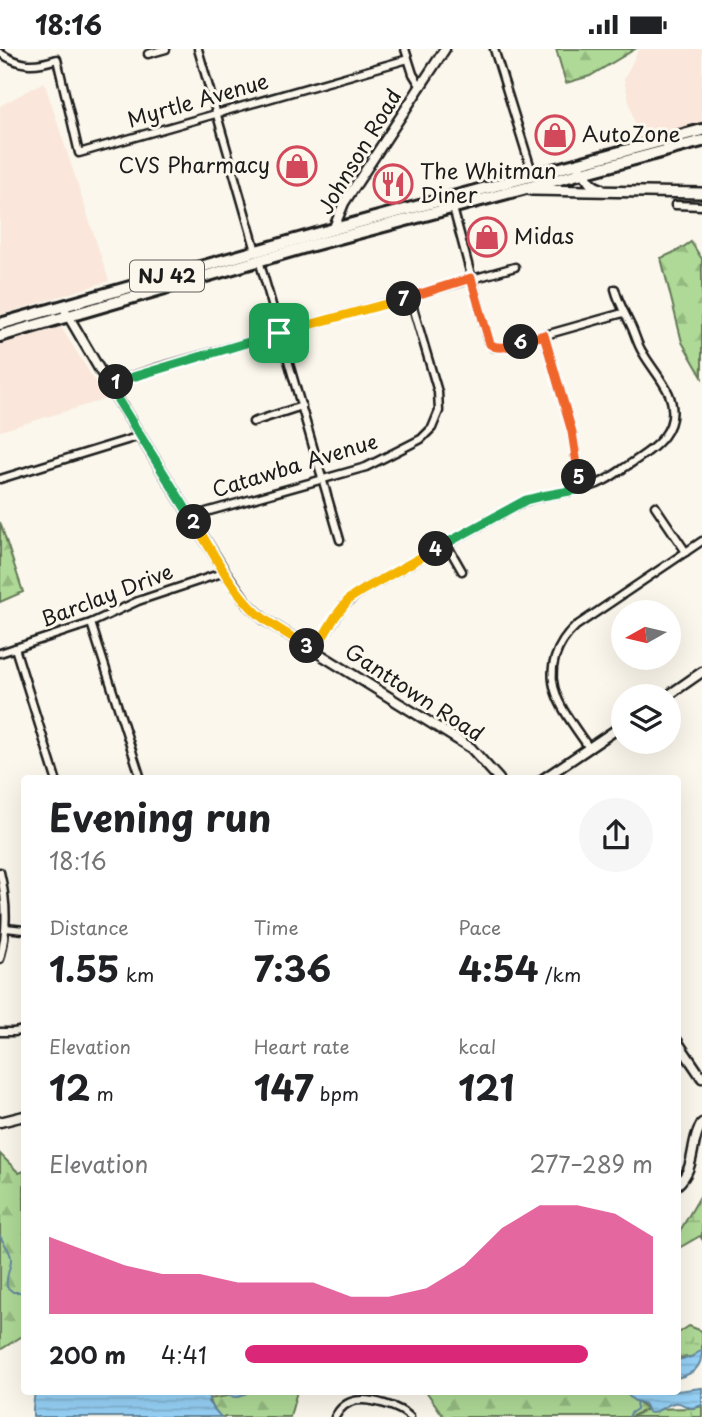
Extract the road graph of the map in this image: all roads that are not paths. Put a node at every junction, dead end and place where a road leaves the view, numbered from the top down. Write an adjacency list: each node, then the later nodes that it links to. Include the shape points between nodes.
1 (166, 49): 7 (street)
2 (198, 49): 10 (street)
3 (405, 49): 8 (street)
4 (445, 49): 9 (street, Johnson Road)
5 (494, 49): 15 (street)
6 (0, 53): 10 (street, Myrtle Avenue, via 29,65 57,59 79,153)
7 (148, 54)
8 (408, 59): 9 (street); 10 (street, Myrtle Avenue)
9 (421, 87): 22 (street, Johnson Road, via 344,204)
10 (216, 114): 23 (street)
11 (702, 130): 13 (highway, NJ 42)
12 (702, 141): 14 (highway, NJ 42)
13 (573, 165): 14 (main road); 15 (highway, NJ 42)
14 (584, 173): 16 (highway, NJ 42); 17 (main road, via 592,185)
15 (533, 175): 22 (highway, NJ 42)
16 (522, 190): 17 (main road); 21 (highway, NJ 42)
17 (606, 190): 18 (main road)
18 (702, 193)
19 (675, 205): 20 (street)
20 (702, 206)
21 (453, 208): 22 (highway, NJ 42); 25 (street)
22 (333, 234): 23 (highway, NJ 42)
23 (258, 256): 28 (highway, NJ 42); 31 (street)
24 (514, 267): 25 (street)
25 (471, 278): 27 (street); 33 (street, via 493,347)
26 (615, 289): 29 (street)
27 (410, 297): 31 (street); 39 (street, Catawba Avenue, via 438,392 436,421 421,439 374,464)
28 (66, 311): 30 (highway, NJ 42); 32 (highway, NJ 42); 34 (street, Ganttown Road)
29 (623, 313): 33 (street); 40 (street, via 669,394 672,421 656,446 604,481)
30 (0, 324)
31 (279, 333): 34 (street); 35 (street)
32 (0, 335)
33 (544, 335): 40 (street, via 572,432)
34 (108, 384): 37 (street, Ganttown Road)
35 (302, 407): 36 (street); 39 (street)
36 (253, 422)
37 (140, 436): 38 (street); 42 (street, Ganttown Road)
38 (0, 479)
39 (323, 479): 42 (street, Catawba Avenue); 43 (street)
40 (581, 489): 45 (street, via 526,500)
41 (655, 506): 46 (street)
42 (192, 519): 48 (street, Ganttown Road)
43 (340, 540)
44 (702, 541): 46 (street)
45 (446, 543): 47 (street); 51 (street, via 349,599)
46 (686, 552): 56 (street, via 576,626 560,645 553,664 554,689)
47 (461, 571)
48 (225, 572): 49 (street, Barclay Drive, via 138,601); 51 (street, Ganttown Road, via 256,612)
49 (91, 623): 50 (street, Barclay Drive); 58 (street)
50 (15, 648): 52 (street, Barclay Drive); 57 (street)
51 (315, 650): 59 (street, Ganttown Road, via 471,748)
52 (0, 653)
53 (702, 672): 54 (street)
54 (681, 687)
55 (611, 733): 56 (street)
56 (589, 748): 60 (street)
57 (55, 775)
58 (140, 775)
59 (495, 775)
60 (549, 775)
61 (0, 872): 62 (street)
62 (6, 928): 63 (street); 64 (street)
63 (21, 930)
64 (0, 960)
65 (21, 1031): 66 (street)
66 (0, 1032)
67 (681, 1047): 68 (street)
68 (702, 1078)
69 (21, 1117): 70 (street)
70 (0, 1122)
71 (702, 1123): 72 (street)
72 (681, 1180)
73 (335, 1417): 74 (street, via 345,1405 359,1399 394,1407)
74 (410, 1417)

